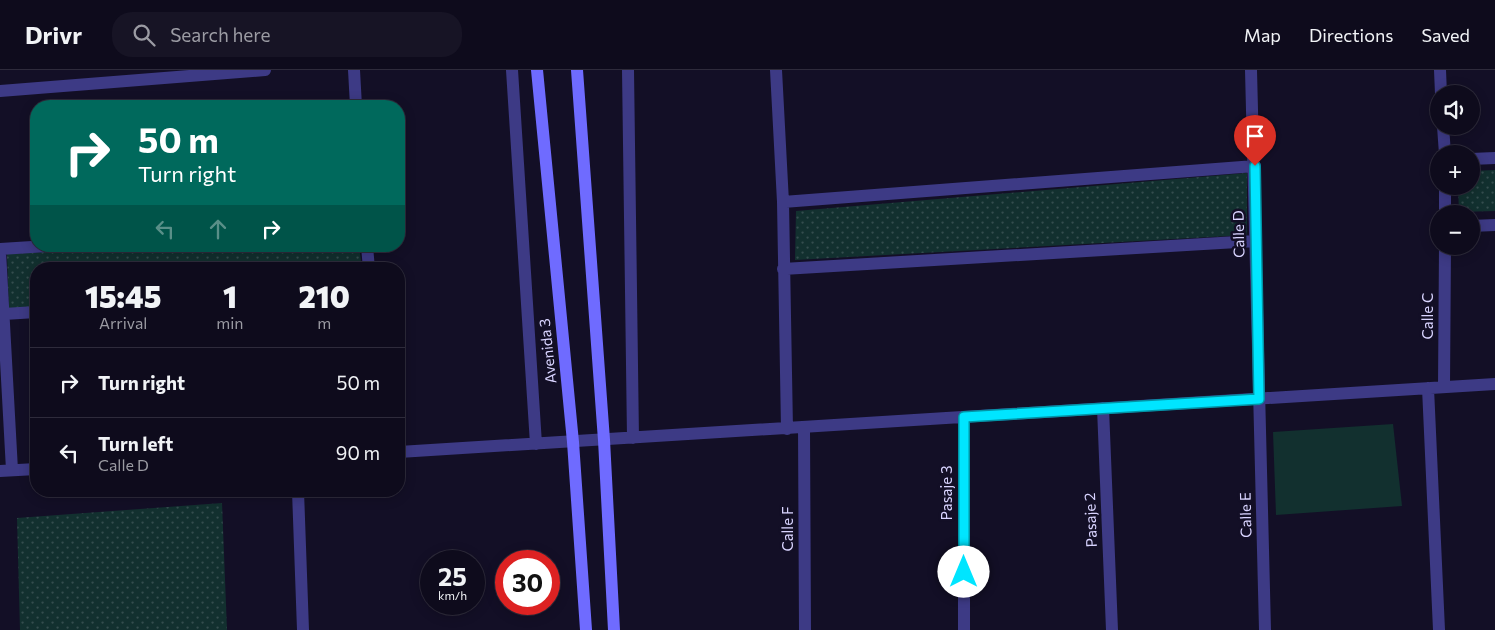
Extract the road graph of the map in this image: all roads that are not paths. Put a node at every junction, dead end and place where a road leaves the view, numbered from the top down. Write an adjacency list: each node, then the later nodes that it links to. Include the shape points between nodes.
1 (265, 70): 11 (street)
2 (354, 70): 12 (street)
3 (512, 70): 37 (street)
4 (537, 70): 36 (main road, Avenida 3)
5 (577, 70): 35 (main road)
6 (628, 70): 34 (street)
7 (776, 70): 16 (street)
8 (1251, 70): 15 (street, Calle D)
9 (1440, 70): 10 (street)
10 (1441, 85)
11 (0, 91)
12 (356, 100)
13 (1495, 158): 14 (street)
14 (1480, 159)
15 (1255, 166): 16 (street); 19 (street, Calle D)
16 (783, 202): 23 (street)
17 (1495, 224): 18 (street)
18 (1480, 225)
19 (1254, 241): 23 (street); 29 (street, Calle D)
20 (30, 248): 21 (street)
21 (0, 250): 25 (street)
22 (1445, 255): 27 (street, Calle C)
23 (783, 269): 33 (street)
24 (30, 312): 25 (street)
25 (4, 314): 40 (street)
26 (1495, 384): 27 (street)
27 (1444, 387): 28 (street)
28 (1428, 388): 29 (street); 49 (street)
29 (1259, 399): 30 (street); 48 (street, Calle E)
30 (1103, 408): 31 (street); 47 (street, Pasaje 2)
31 (964, 417): 32 (street); 46 (street, Pasaje 3)
32 (804, 427): 33 (street); 45 (street, Calle F)
33 (787, 428): 34 (street)
34 (633, 438): 35 (street)
35 (604, 440): 36 (street); 44 (main road)
36 (573, 442): 37 (street); 43 (main road, Avenida 3)
37 (536, 444): 38 (street)
38 (405, 452)
39 (30, 468): 40 (street)
40 (6, 470)
41 (298, 497): 42 (street)
42 (303, 630)
43 (586, 630)
44 (614, 630)
45 (805, 630)
46 (964, 630)
47 (1112, 630)
48 (1265, 630)
49 (1439, 630)

